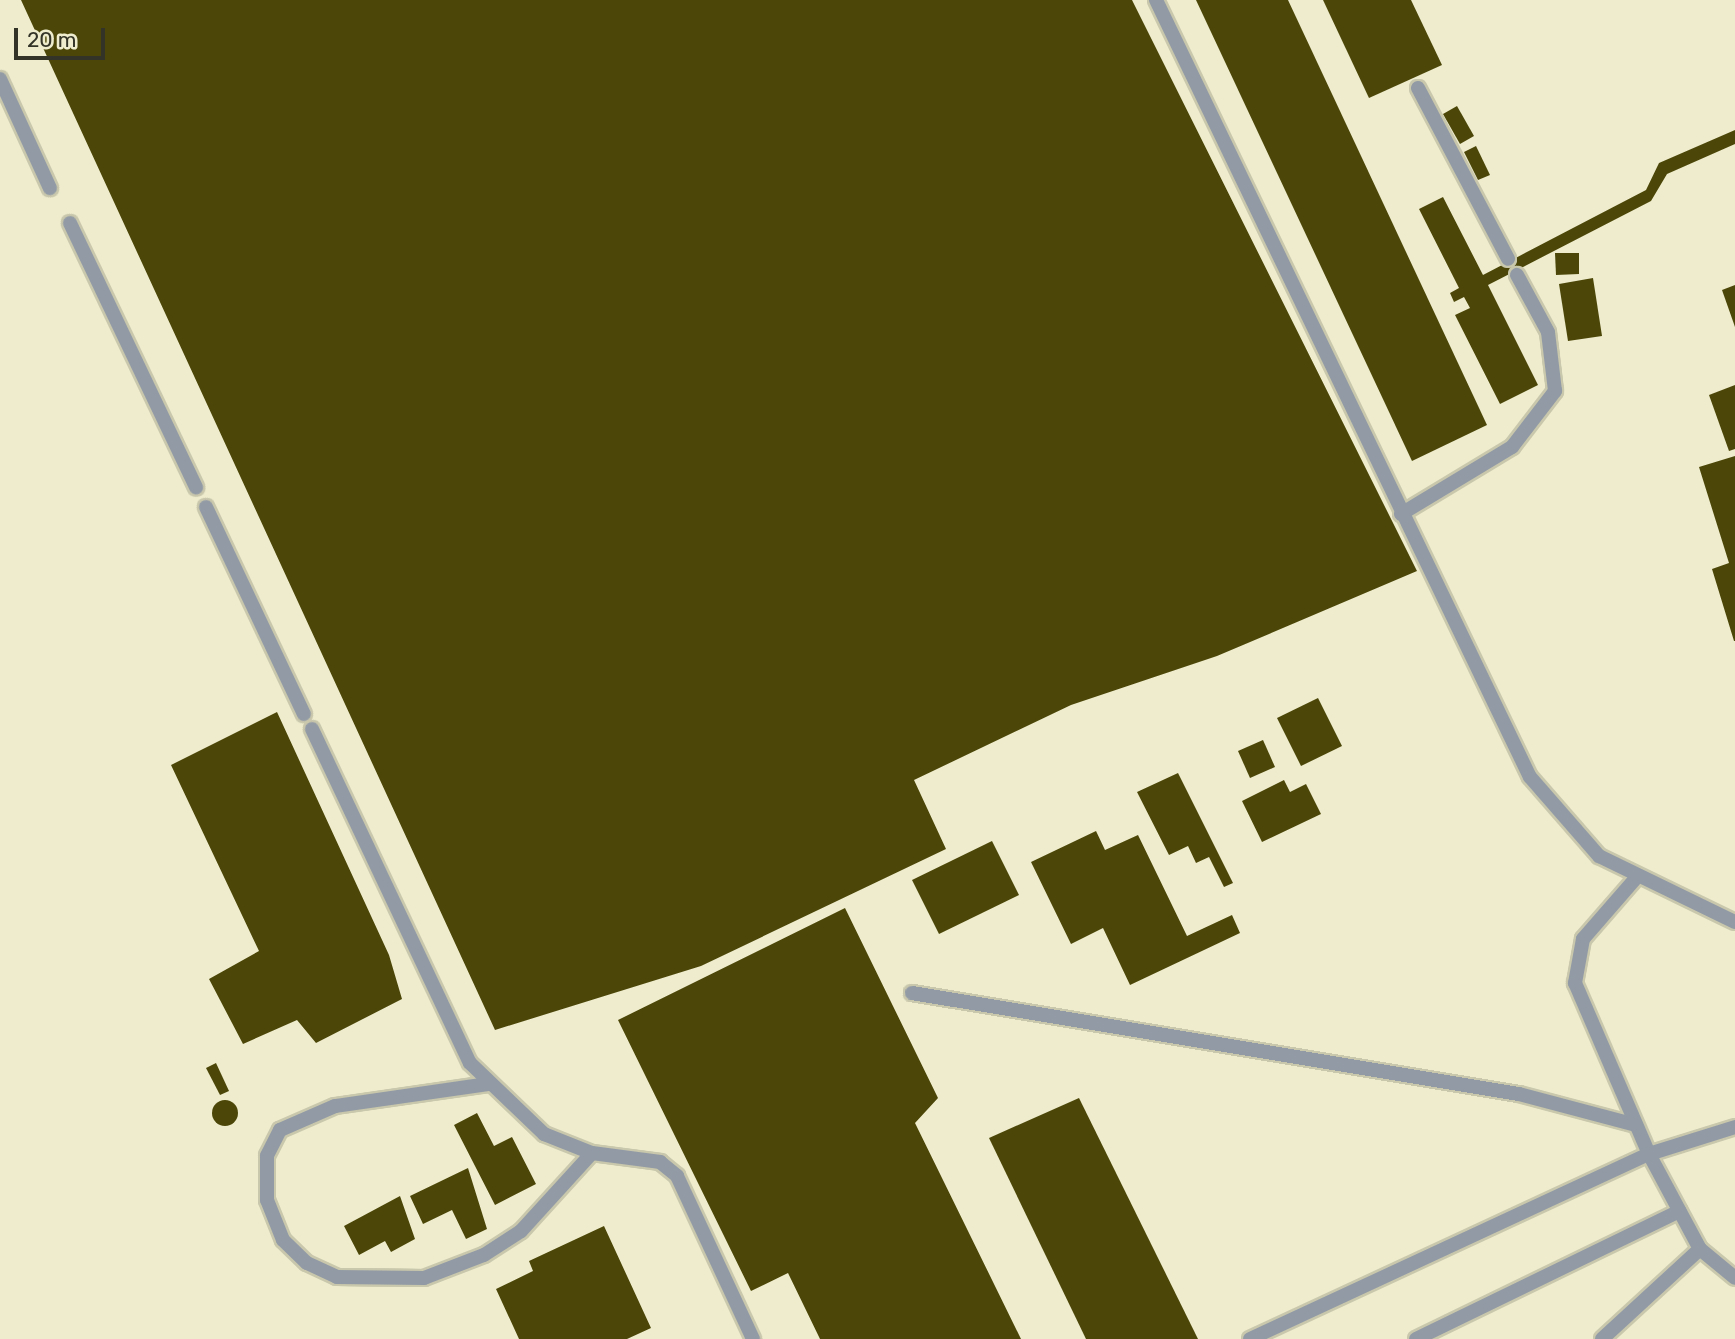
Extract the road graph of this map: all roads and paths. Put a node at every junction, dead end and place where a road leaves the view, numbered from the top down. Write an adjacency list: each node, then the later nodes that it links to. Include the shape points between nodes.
1 (1156, 0): 10 (lane, via 1240,165)
2 (0, 79): 4 (lane)
3 (1418, 88): 6 (lane)
4 (50, 188)
5 (70, 223): 8 (lane)
6 (1508, 259)
7 (1517, 275): 10 (lane, via 1548,332 1555,391 1513,447)
8 (196, 486)
9 (206, 507): 11 (lane)
10 (1401, 514): 13 (lane, via 1530,777 1562,821)
11 (304, 714)
12 (312, 729): 16 (lane, via 456,1037)
13 (1636, 878): 14 (lane); 17 (lane, via 1583,939 1575,962 1582,1007)
14 (1735, 922)
15 (912, 993): 17 (lane, via 1519,1094)
16 (488, 1084): 19 (lane, via 544,1134); 19 (lane, via 335,1106 280,1130 267,1156 267,1200 283,1240 307,1263 337,1277 424,1278 484,1255 521,1231)
17 (1636, 1125): 20 (lane)
18 (1735, 1127): 20 (lane)
19 (592, 1153): 24 (lane, via 637,1156 677,1175)
20 (1649, 1154): 21 (lane); 25 (lane)
21 (1680, 1211): 22 (lane); 26 (lane)
22 (1700, 1249): 23 (lane); 27 (lane)
23 (1735, 1278)
24 (753, 1339)
25 (1250, 1339)
26 (1416, 1339)
27 (1602, 1339)

